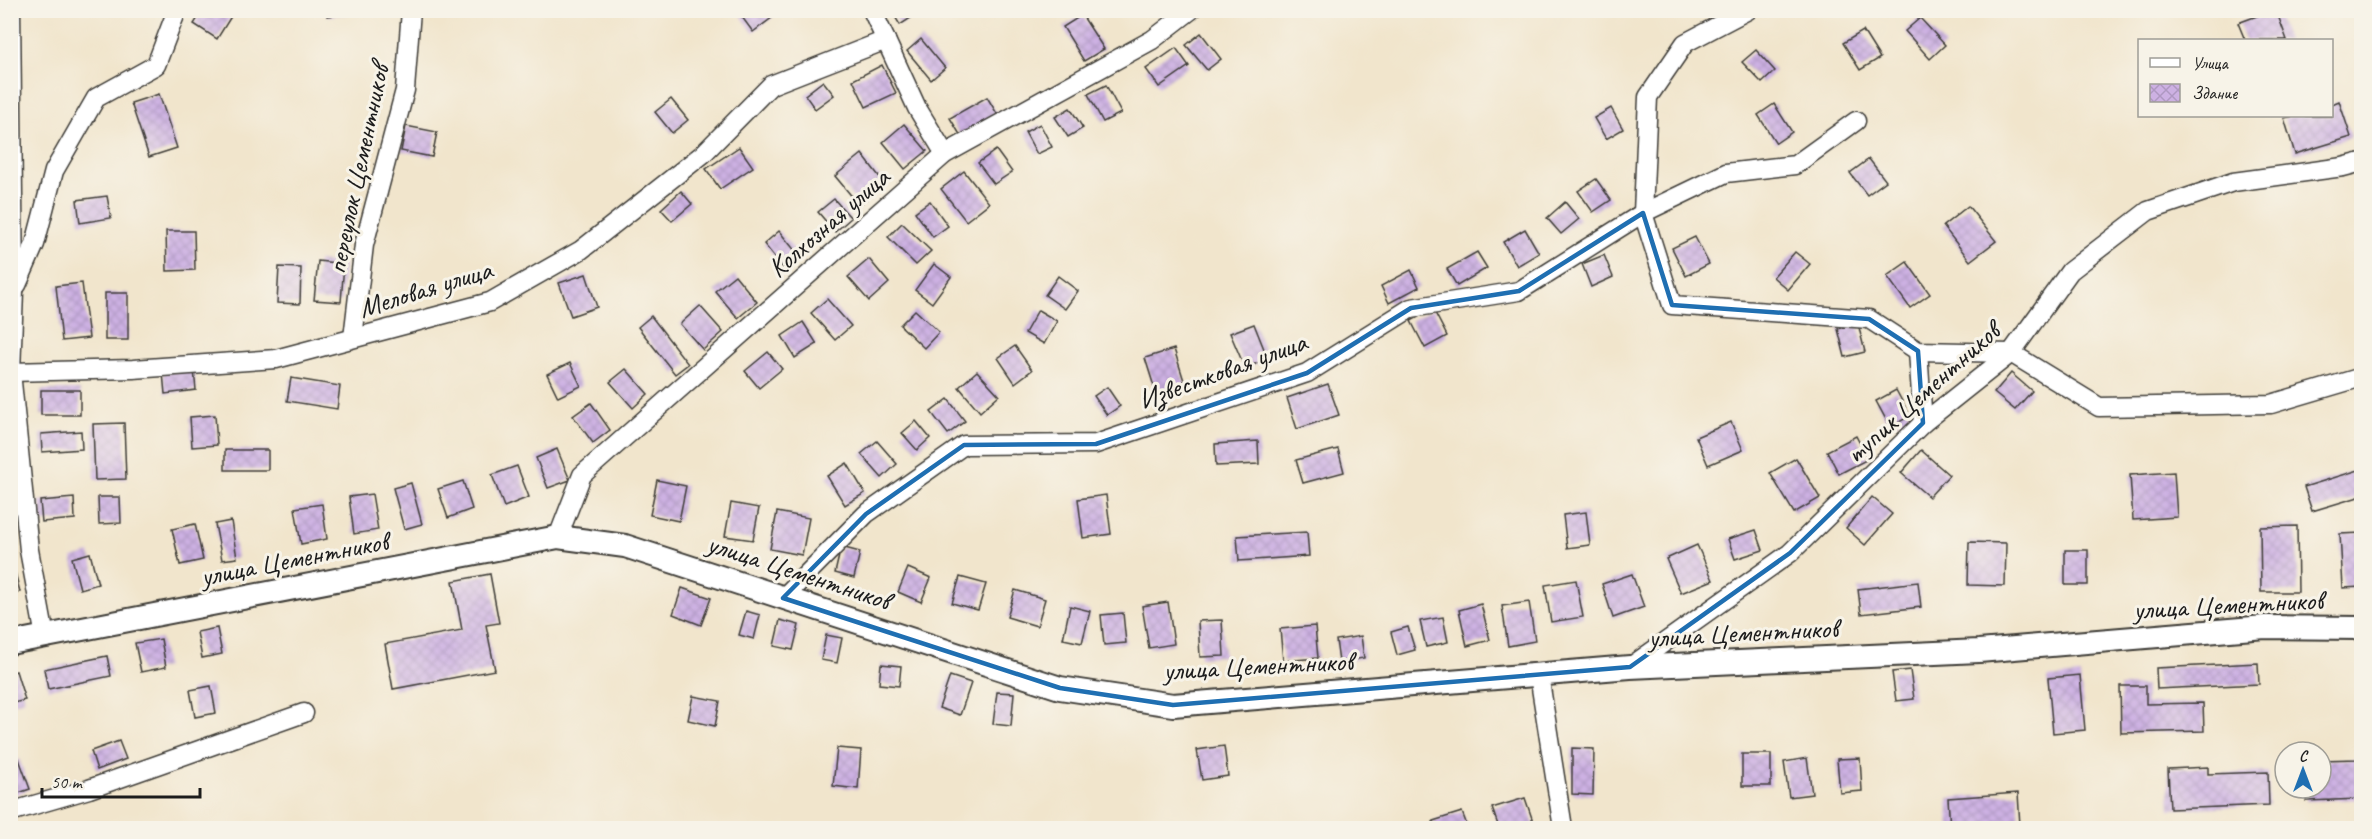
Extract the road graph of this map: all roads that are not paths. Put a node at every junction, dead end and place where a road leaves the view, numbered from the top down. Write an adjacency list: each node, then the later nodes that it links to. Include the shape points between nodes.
1 (11, 10): 12 (street)
2 (177, 10): 12 (street, via 156,65 96,98 54,171 35,244)
3 (411, 10): 13 (street, переулок Цементников, via 405,90 364,244)
4 (872, 10): 7 (street)
5 (1191, 10): 9 (street, Колхозная улица, via 1152,39)
6 (1748, 10): 11 (street, via 1684,43 1648,97)
7 (886, 40): 9 (street, via 917,108); 13 (street, Меловая улица, via 771,85 703,154 581,250 489,302)
8 (1856, 121): 11 (street, Известковая улица, via 1795,165 1726,173)
9 (945, 154): 19 (street, Колхозная улица, via 582,476)
10 (2361, 162): 15 (street, тупик Цементников, via 2233,182 2148,211 2070,272)
11 (1643, 213): 14 (street, via 1672,305 1869,319); 20 (street, Известковая улица, via 1519,291 1411,309 1307,373 1096,444 964,445 866,514)
12 (14, 291): 16 (street)
13 (353, 338): 16 (street, Меловая улица, via 276,359)
14 (1918, 351): 15 (street); 18 (street)
15 (2011, 353): 17 (street, via 2099,407 2271,404); 18 (street, тупик Цементников)
16 (11, 372): 22 (street, via 29,549)
17 (2361, 377)
18 (1923, 423): 24 (street, тупик Цементников, via 1790,553)
19 (558, 537): 20 (street, улица Цементников, via 625,546); 22 (street, улица Цементников)
20 (783, 598): 25 (street, улица Цементников, via 1060,688 1173,705)
21 (2361, 628): 24 (street, улица Цементников, via 2265,627 1979,651)
22 (45, 637): 23 (street, улица Цементников)
23 (10, 643)
24 (1630, 667): 25 (street, улица Цементников)
25 (1539, 675): 28 (street)
26 (304, 713): 27 (street, via 89,789)
27 (10, 812)
28 (1563, 828)

